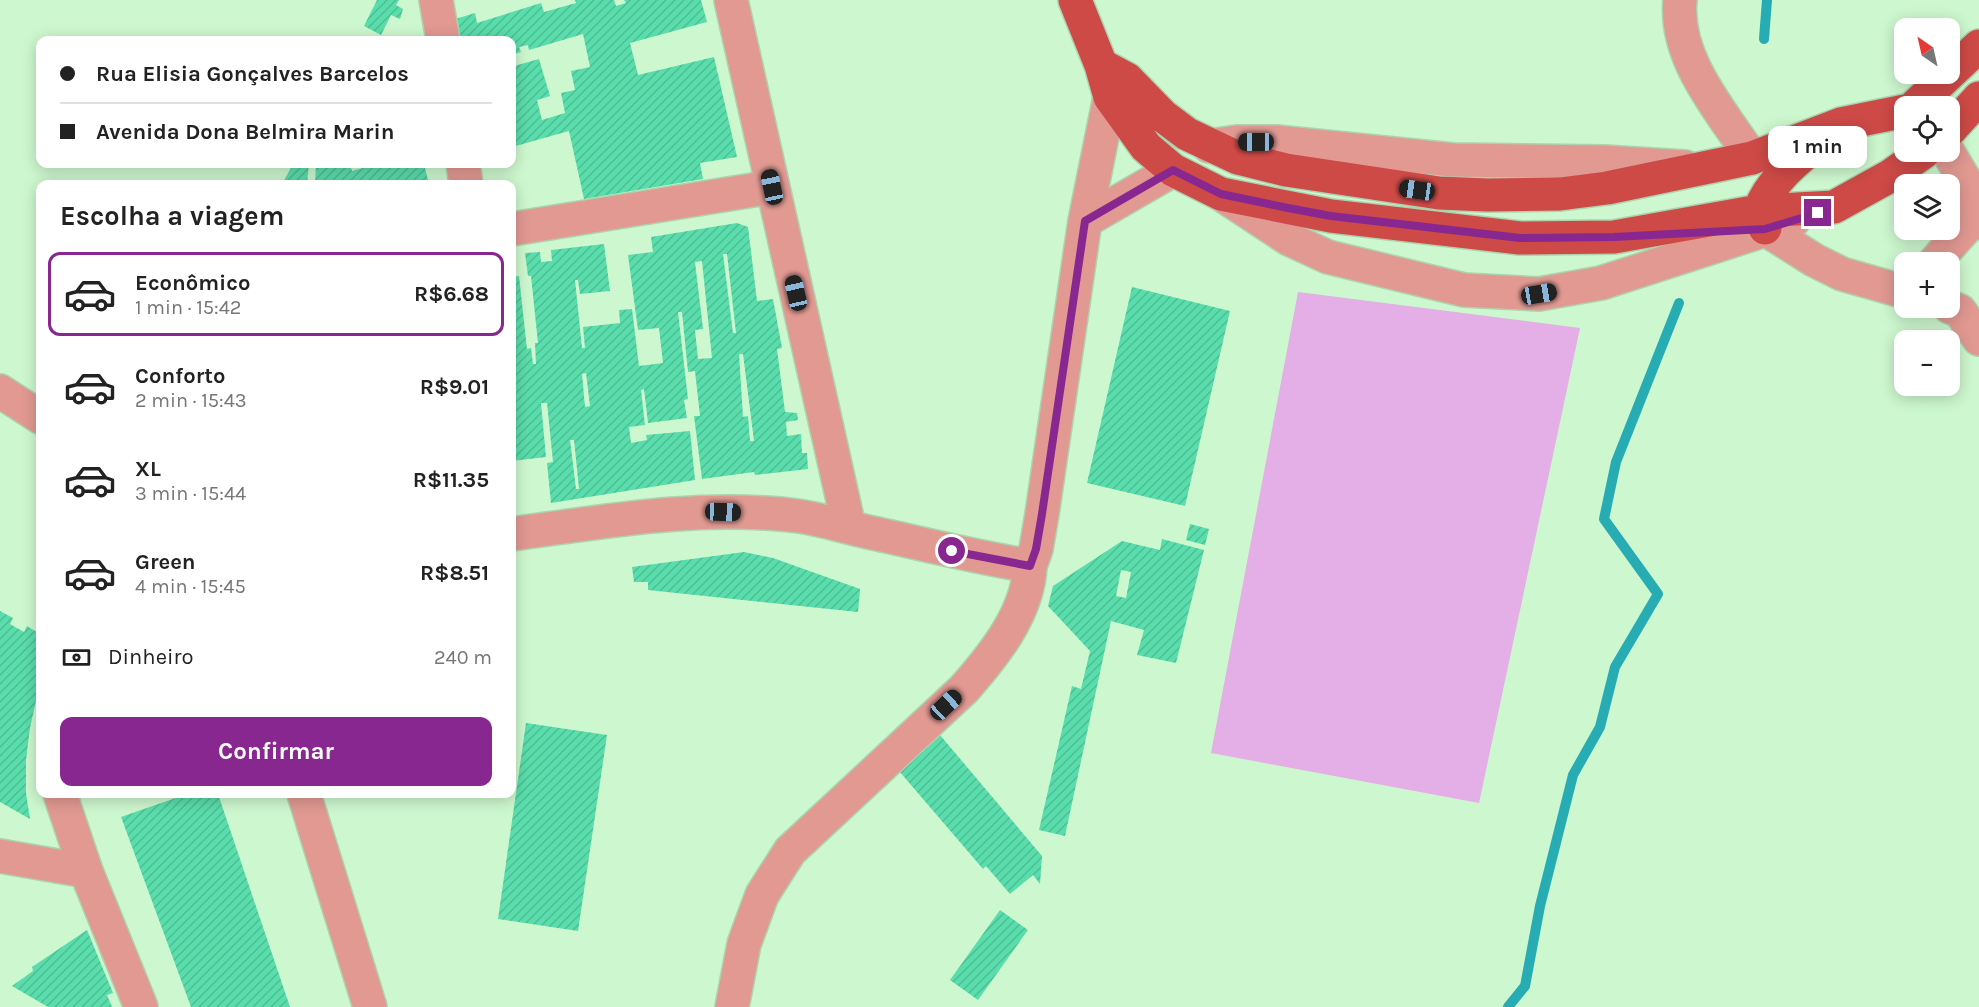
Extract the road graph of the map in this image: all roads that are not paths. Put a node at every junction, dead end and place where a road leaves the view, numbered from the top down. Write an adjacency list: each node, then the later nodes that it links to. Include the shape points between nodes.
1 (436, 0): 5 (street)
2 (731, 0): 17 (street)
3 (1075, 0): 7 (main road)
4 (1680, 0): 13 (street, via 1684,39 1696,71)
5 (442, 36)
6 (1979, 46): 8 (main road)
7 (1113, 80): 13 (main road, via 1209,146 1238,158 1286,170 1439,193 1560,194); 16 (main road, via 1146,147); 21 (street)
8 (1926, 96)
9 (1979, 98): 11 (main road)
10 (1894, 113): 12 (main road)
11 (1960, 119)
12 (1841, 124): 13 (main road); 20 (main road, via 1772,186)
13 (1752, 158)
14 (1910, 162): 20 (main road, via 1834,207)
15 (1954, 162): 19 (street, via 1967,184)
16 (1173, 170): 18 (main road); 21 (street)
17 (772, 187): 22 (street); 31 (street)
18 (1221, 194): 20 (main road, via 1331,216 1520,238 1614,237); 20 (street, via 1289,239 1328,257 1464,290 1539,294 1601,283)
19 (1978, 219): 23 (street)
20 (1762, 220): 25 (street, via 1814,260)
21 (1085, 221): 33 (street, via 1040,525)
22 (516, 228)
23 (1945, 252)
24 (1894, 279): 25 (street)
25 (1874, 284): 26 (street)
26 (1894, 289)
27 (1960, 311): 28 (street)
28 (1979, 339)
29 (0, 391): 30 (street)
30 (36, 414)
31 (849, 527): 32 (street, via 800,517 705,511); 33 (street)
32 (516, 533)
33 (1030, 566): 40 (street, via 1029,582 1016,616 988,662 790,851 762,895 744,944)
34 (61, 798): 37 (street)
35 (305, 798): 39 (street)
36 (0, 856): 37 (street)
37 (86, 871): 38 (street)
38 (141, 1007)
39 (370, 1007)
40 (732, 1007)

